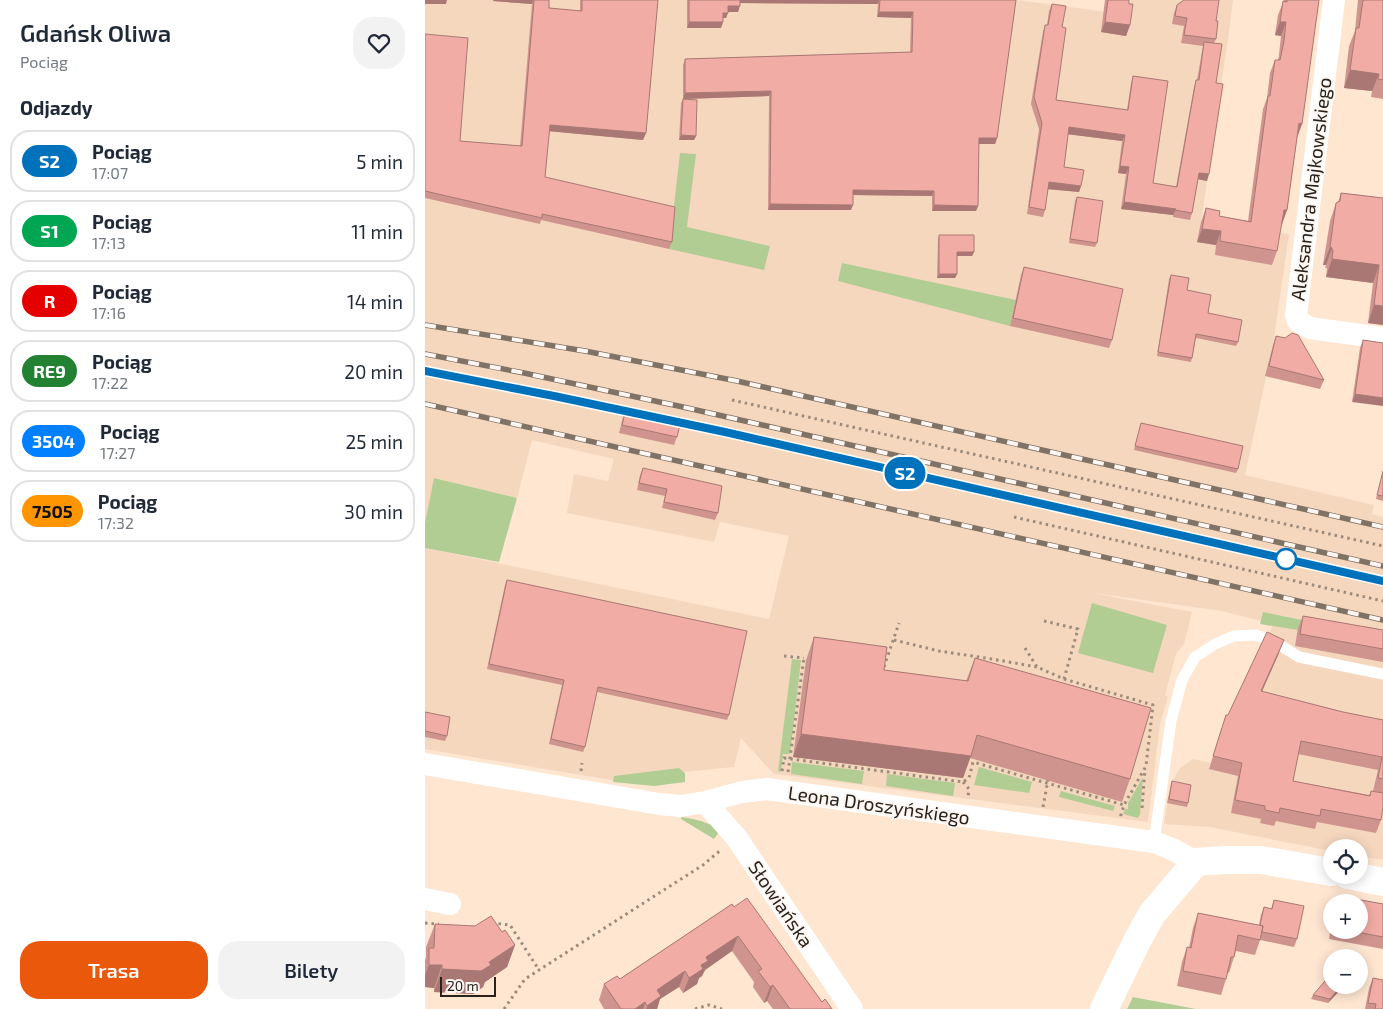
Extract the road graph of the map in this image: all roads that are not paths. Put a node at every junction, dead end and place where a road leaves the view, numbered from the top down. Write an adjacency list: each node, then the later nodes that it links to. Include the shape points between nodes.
1 (1334, 0): 2 (street, Aleksandra Majkowskiego, via 1296,315 1298,321 1310,328)
2 (1383, 338)
3 (1383, 674): 6 (lane, via 1299,657 1272,640 1255,635 1234,636 1195,657 1182,680 1171,721)
4 (425, 764): 5 (street, Leona Droszyńskiego, via 659,804 680,806)
5 (705, 802): 6 (street, Leona Droszyńskiego, via 767,789); 13 (street, Słowiańska, via 736,837)
6 (1154, 842): 7 (street, Leona Droszyńskiego)
7 (1196, 862): 8 (street, via 1261,860); 14 (street, via 1152,914)
8 (1323, 871)
9 (1368, 879): 10 (street)
10 (1383, 882)
11 (425, 899): 12 (street)
12 (445, 914)
13 (853, 1009)
14 (1104, 1009)

